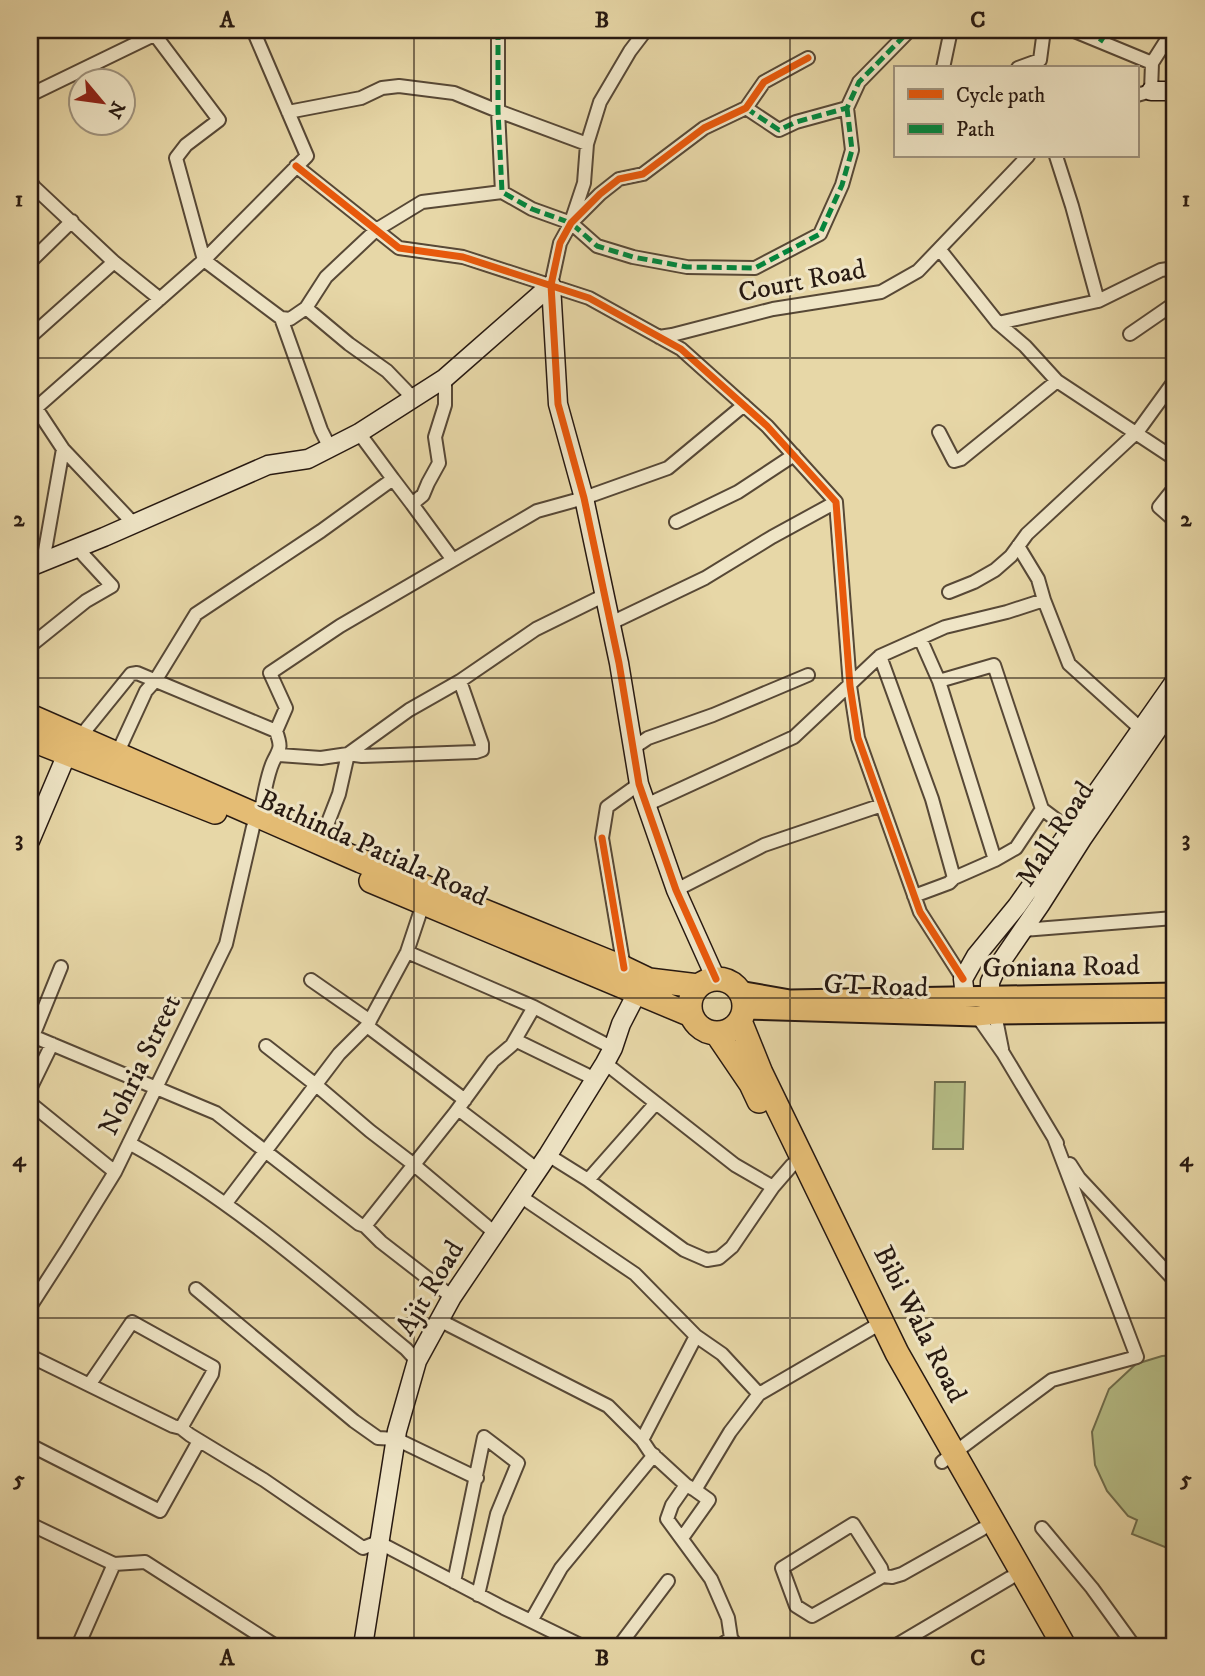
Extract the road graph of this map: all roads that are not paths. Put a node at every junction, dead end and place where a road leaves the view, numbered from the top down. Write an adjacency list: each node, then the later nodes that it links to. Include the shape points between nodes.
1 (253, 30): 22 (street)
2 (498, 30): 21 (street)
3 (646, 30): 23 (street, via 600,102)
4 (910, 30): 20 (street, via 859,82)
5 (951, 30): 14 (street)
6 (1044, 30): 15 (street, via 1040,60)
7 (1072, 30): 11 (street)
8 (1108, 30): 11 (street)
9 (1173, 30): 13 (street)
10 (159, 32): 18 (street); 33 (street, via 219,120 176,158)
11 (1100, 42): 13 (street)
12 (808, 58): 19 (street, via 764,82)
13 (1152, 63): 17 (street)
14 (943, 66)
15 (1024, 66)
16 (1175, 91): 17 (street)
17 (1144, 93)
18 (30, 96)
19 (746, 108): 20 (street, via 779,130); 30 (street, via 704,128 643,174 619,179)
20 (847, 108): 30 (street, via 852,150 820,234 755,268 687,267 633,257 597,246)
21 (498, 111): 22 (street, via 454,93 399,86); 23 (street); 28 (street)
22 (288, 113): 26 (street, via 307,156)
23 (587, 144): 30 (street, via 584,183)
24 (1026, 158): 32 (street, Court Road)
25 (1057, 158): 39 (street)
26 (296, 166): 31 (street); 33 (street)
27 (31, 186): 29 (street)
28 (502, 192): 30 (street); 31 (street, via 422,202)
29 (72, 221): 34 (street); 35 (street)
30 (571, 223): 37 (street, via 560,243)
31 (376, 230): 37 (street, via 399,248 463,257); 41 (street, via 326,277)
32 (940, 250): 43 (street); 46 (street, Court Road, via 918,271 881,292 773,309)
33 (204, 260): 38 (street); 42 (street)
34 (30, 262)
35 (114, 262): 38 (street); 45 (street)
36 (1175, 268): 39 (street, via 1161,270)
37 (551, 285): 46 (street, via 589,298); 47 (street); 62 (street, via 558,404)
38 (160, 299): 51 (street)
39 (1098, 301): 43 (street)
40 (1175, 303): 44 (street)
41 (306, 308): 42 (street, via 290,319); 50 (street, via 387,371)
42 (281, 318): 56 (street)
43 (998, 323): 48 (street)
44 (1130, 334)
45 (30, 337)
46 (659, 337): 52 (street, via 681,349)
47 (444, 378): 50 (street); 64 (street, via 445,405 435,437 439,463 423,495)
48 (1056, 380): 53 (street, via 961,458 954,461); 55 (street)
49 (1175, 380): 55 (street)
50 (414, 399): 54 (street)
51 (33, 404): 57 (street)
52 (744, 405): 58 (street); 62 (street, via 668,468)
53 (939, 432)
54 (359, 433): 56 (street); 60 (street)
55 (1136, 433): 59 (street); 68 (street)
56 (330, 448): 67 (street, via 307,459 268,465)
57 (63, 449): 67 (street); 71 (street)
58 (794, 455): 63 (street); 66 (street, via 738,492)
59 (1175, 459)
60 (393, 479): 64 (street); 80 (street, via 196,614)
61 (1175, 487): 65 (street, via 1159,507)
62 (584, 498): 70 (street, via 537,511); 73 (street)
63 (836, 502): 75 (street, via 705,578); 84 (street)
64 (412, 504): 70 (street)
65 (1175, 521)
66 (676, 522)
67 (134, 524): 69 (street)
68 (1018, 546): 72 (street, via 995,570); 74 (street, via 1038,579)
69 (77, 548): 71 (street); 77 (street, via 111,586)
70 (453, 560): 88 (street, via 270,673 286,708)
71 (36, 565)
72 (949, 592)
73 (605, 595): 75 (street); 81 (street, via 536,629)
74 (1044, 600): 76 (street); 87 (street, via 1069,664)
75 (611, 622): 91 (street)
76 (920, 638): 78 (street); 82 (street)
77 (30, 646)
78 (880, 656): 84 (street); 104 (street, via 932,799)
79 (808, 675): 91 (street)
80 (155, 681): 88 (street); 90 (street, via 131,674); 92 (street)
81 (460, 681): 93 (street, via 409,710); 93 (street, via 482,750)
82 (939, 681): 98 (street, via 994,665); 103 (street)
83 (1175, 681): 87 (street, Mall Road)
84 (850, 686): 96 (street, via 794,737); 97 (street, via 858,738)
85 (1175, 704): 109 (street, Mall Road)
86 (30, 716): 90 (highway)
87 (1142, 730): 100 (street, Mall Road)
88 (276, 731): 94 (street)
89 (30, 739): 90 (highway, Bathinda Patiala Road)
90 (74, 743): 92 (highway); 99 (highway, Bathinda Patiala Road); 101 (street)
91 (633, 748): 95 (street)
92 (117, 754): 99 (highway)
93 (348, 754): 94 (street, via 321,758); 102 (street)
94 (278, 755): 99 (street, Nohria Street)
95 (639, 784): 96 (street); 112 (street, via 607,807 602,838)
96 (646, 805): 105 (street)
97 (882, 805): 105 (street, via 764,845); 106 (street)
98 (1042, 810): 100 (street); 103 (street, via 1016,848)
99 (257, 822): 102 (highway); 107 (highway, Bathinda Patiala Road); 134 (street, Nohria Street, via 226,944)
100 (1070, 830): 115 (street, Mall Road, via 976,956)
101 (30, 841)
102 (320, 843): 112 (highway)
103 (995, 860): 104 (street)
104 (954, 878): 106 (street)
105 (676, 890): 114 (street)
106 (914, 896): 115 (street)
107 (423, 904): 110 (street); 116 (highway, Bathinda Patiala Road)
108 (1175, 917): 109 (street)
109 (1023, 930): 120 (street, Mall Road, via 990,982)
110 (407, 952): 118 (street); 123 (street)
111 (61, 967): 125 (street)
112 (624, 968): 114 (highway, via 649,980)
113 (311, 980): 123 (street)
114 (707, 983): 119 (highway, via 733,985); 122 (highway, via 691,999)
115 (964, 988): 119 (main road, Goniana Road); 120 (main road, Goniana Road)
116 (637, 993): 122 (highway, Bathinda Patiala Road); 130 (street, Ajit Road)
117 (1175, 993): 120 (main road, Goniana Road)
118 (534, 1007): 126 (street); 130 (street)
119 (741, 1007): 120 (main road, GT Road); 124 (highway, via 734,1028); 168 (highway, Bibi Wala Road, via 761,1073)
120 (988, 1009): 121 (main road, GT Road); 129 (street); 129 (street)
121 (1175, 1012)
122 (691, 1015): 124 (highway, via 701,1029)
123 (368, 1023): 132 (street); 136 (street)
124 (717, 1034): 143 (highway, via 751,1084)
125 (31, 1035): 127 (street)
126 (515, 1040): 131 (street); 136 (street, via 492,1061)
127 (52, 1044): 133 (street); 134 (street)
128 (266, 1046): 132 (street)
129 (1003, 1053): 138 (street)
130 (609, 1056): 131 (street, Ajit Road); 137 (street)
131 (595, 1079): 141 (street, Ajit Road)
132 (316, 1085): 140 (street); 142 (street)
133 (30, 1089)
134 (156, 1089): 139 (street, Nohria Street); 140 (street, via 216,1114)
135 (30, 1103): 144 (street)
136 (461, 1104): 141 (street); 142 (street)
137 (655, 1104): 145 (street); 146 (street, via 735,1165)
138 (1054, 1138): 151 (street, via 1079,1178); 168 (street, via 1137,1357 1052,1380)
139 (129, 1143): 144 (street, Nohria Street); 148 (street)
140 (265, 1152): 148 (street); 149 (street)
141 (543, 1163): 145 (street); 147 (street, Ajit Road)
142 (413, 1164): 149 (street); 150 (street)
143 (792, 1165): 146 (street); 156 (highway)
144 (115, 1172): 154 (street, Nohria Street)
145 (588, 1180): 146 (street, via 684,1250 707,1260 719,1258 732,1247)
146 (773, 1187)
147 (520, 1196): 150 (street, Ajit Road); 157 (street, via 635,1274)
148 (226, 1203): 159 (street)
149 (365, 1226): 153 (street)
150 (495, 1233): 153 (street, Ajit Road)
151 (1175, 1281)
152 (196, 1289): 163 (street, via 354,1421 378,1438)
153 (452, 1297): 155 (street, Ajit Road)
154 (30, 1307)
155 (439, 1320): 159 (street, Ajit Road); 164 (street, via 608,1406)
156 (874, 1327): 161 (street); 168 (highway)
157 (696, 1336): 161 (street, via 722,1354); 164 (street)
158 (30, 1356): 160 (street)
159 (417, 1361): 163 (street, Ajit Road)
160 (89, 1385): 162 (street); 162 (street, via 132,1322 214,1367)
161 (759, 1394): 170 (street)
162 (181, 1428): 165 (street)
163 (396, 1439): 169 (street); 175 (street, Ajit Road)
164 (642, 1440): 167 (street)
165 (199, 1441): 166 (street, via 160,1511); 175 (street, via 363,1548)
166 (30, 1445)
167 (654, 1455): 170 (street); 182 (street, via 561,1568)
168 (948, 1457): 173 (highway); 192 (highway, Bibi Wala Road)
169 (477, 1478): 180 (street); 181 (street, via 484,1437 518,1462 497,1514)
170 (690, 1488): 174 (street, via 672,1505 667,1519); 174 (street, via 709,1500)
171 (30, 1524): 176 (street)
172 (1042, 1528): 193 (street)
173 (982, 1530): 177 (street, via 902,1574); 178 (highway)
174 (682, 1538): 183 (street, via 711,1579)
175 (378, 1542): 180 (street); 186 (street, Ajit Road)
176 (114, 1564): 184 (street); 185 (street, via 145,1562)
177 (883, 1576): 177 (street, via 812,1616 796,1606 782,1568 853,1524)
178 (1010, 1578): 190 (street); 191 (highway)
179 (668, 1581): 188 (street)
180 (454, 1582): 181 (street)
181 (478, 1595): 182 (street)
182 (531, 1621): 187 (street)
183 (734, 1642): 189 (street)
184 (78, 1646)
185 (276, 1646)
186 (363, 1646)
187 (582, 1646)
188 (619, 1646)
189 (720, 1646)
190 (895, 1646)
191 (1051, 1646)
192 (1064, 1646)
193 (1134, 1646)

